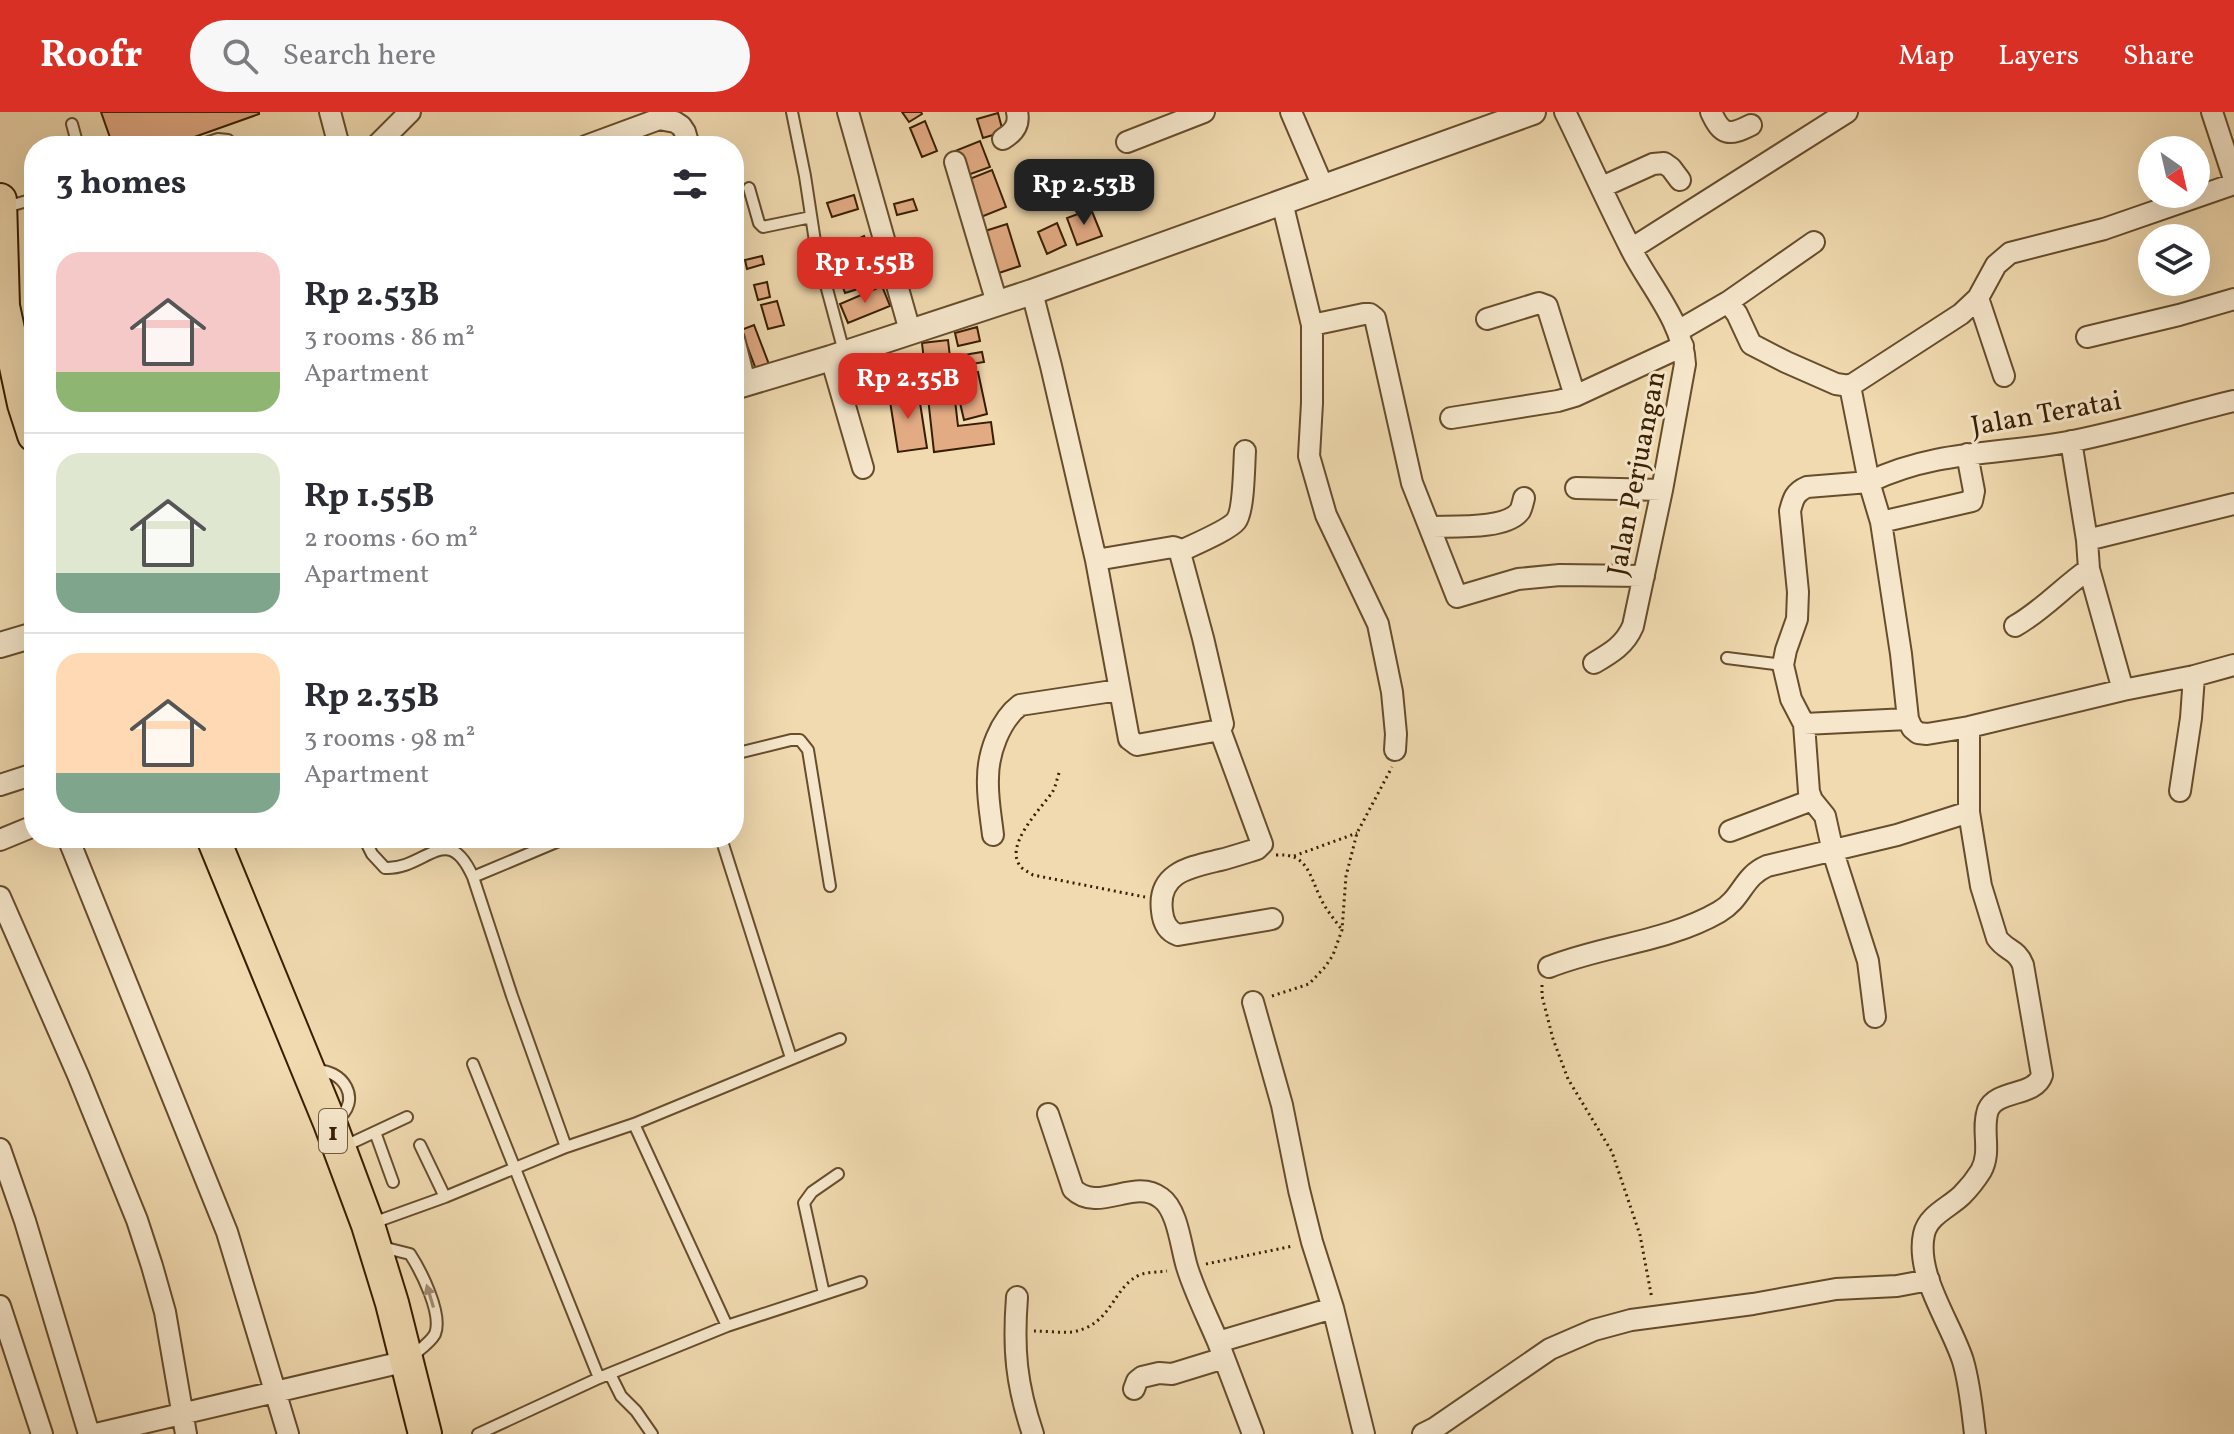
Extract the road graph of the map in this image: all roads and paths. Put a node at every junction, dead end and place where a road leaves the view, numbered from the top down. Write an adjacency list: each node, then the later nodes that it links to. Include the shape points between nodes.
1 (330, 112): 16 (street)
2 (410, 112): 17 (street)
3 (792, 112): 33 (lane)
4 (848, 112): 44 (street)
5 (1017, 112): 20 (street, via 1017,126)
6 (1204, 112): 21 (street)
7 (1291, 112): 28 (street)
8 (1530, 112): 28 (street)
9 (1565, 112): 26 (street)
10 (1711, 112): 14 (street, via 1727,133)
11 (1847, 112): 35 (street)
12 (2221, 120): 22 (street)
13 (72, 124): 15 (lane)
14 (1751, 125)
15 (75, 136)
16 (336, 136)
17 (386, 136)
18 (613, 136): 19 (street, via 659,119 675,122)
19 (686, 136)
20 (1003, 139)
21 (1127, 142)
22 (2229, 145): 25 (street)
23 (955, 162): 41 (street)
24 (1680, 180): 26 (street, via 1664,163)
25 (2234, 182): 38 (street, via 2104,229 2010,253 1996,265)
26 (1602, 187): 35 (street)
27 (749, 188): 33 (lane, via 763,227)
28 (1324, 189): 31 (street)
29 (0, 200): 32 (highway)
30 (24, 202): 32 (lane)
31 (1282, 202): 37 (street); 43 (street)
32 (0, 208): 36 (highway)
33 (811, 217): 47 (lane)
34 (1814, 242): 40 (street)
35 (1631, 249): 46 (street)
36 (1, 256): 48 (highway, via 3,306)
37 (1032, 292): 41 (street); 68 (street)
38 (1978, 298): 49 (street); 51 (street)
39 (2234, 299): 45 (street)
40 (1728, 302): 46 (street); 51 (street, via 1751,344)
41 (997, 303): 44 (street)
42 (1487, 319): 52 (street, via 1539,303 1547,306)
43 (1312, 325): 65 (street, via 1364,314 1375,318 1412,483); 85 (street, via 1309,456 1326,515 1378,624 1392,692)
44 (910, 331): 47 (street)
45 (2087, 337)
46 (1680, 338): 52 (street); 61 (street, Jalan Perjuangan, via 1685,364)
47 (838, 355): 50 (street); 58 (street)
48 (24, 373)
49 (2004, 376)
50 (744, 384)
51 (1850, 386): 59 (street)
52 (1575, 396): 54 (street)
53 (2234, 401): 55 (street, Jalan Teratai)
54 (1451, 418)
55 (2071, 441): 57 (street, Jalan Teratai); 66 (street)
56 (1245, 451): 67 (street, via 1236,521)
57 (1967, 454): 59 (street, Jalan Teratai, via 1912,464); 64 (street, via 1972,501)
58 (863, 468)
59 (1869, 482): 64 (street); 76 (street, Jalan Teratai, via 1807,487 1794,498 1790,511 1797,619)
60 (1576, 488): 61 (street)
61 (1662, 490): 70 (street, Jalan Perjuangan)
62 (1524, 498): 65 (street, via 1520,511 1493,524)
63 (2234, 504): 66 (street)
64 (1881, 522): 81 (street)
65 (1430, 527): 70 (street, via 1457,597 1518,579)
66 (2087, 540): 69 (street)
67 (1181, 551): 68 (street, via 1173,547); 84 (street, via 1223,724)
68 (1096, 560): 79 (street)
69 (2089, 569): 71 (street); 80 (street)
70 (1644, 576): 75 (street, Jalan Perjuangan, via 1628,636)
71 (2015, 626)
72 (24, 638): 73 (street)
73 (0, 645)
74 (1727, 658): 76 (lane)
75 (1594, 663)
76 (1783, 665): 82 (street)
77 (2234, 665): 78 (street)
78 (2194, 676): 80 (street); 90 (street)
79 (1119, 690): 84 (street, via 1133,744); 96 (street, via 1020,705 1008,714 989,768)
80 (2123, 690): 83 (street)
81 (1908, 719): 82 (street); 83 (street, via 1918,733)
82 (1804, 724): 91 (street)
83 (1969, 727): 92 (street)
84 (1220, 730): 109 (street, via 1262,844 1184,869 1172,877)
85 (1395, 750): 95 (path)
86 (744, 752): 107 (lane, via 791,740 800,740 808,750)
87 (1059, 773): 109 (path, via 1055,787 1022,832 1017,858 1021,867 1033,875)
88 (24, 777): 89 (street)
89 (0, 785)
90 (2180, 791)
91 (1812, 800): 94 (street); 103 (street, via 1825,816)
92 (1969, 812): 103 (street); 133 (street, via 1992,924 2002,945 2023,965 2042,1075 2034,1086 1989,1107 1983,1168 1923,1235)
93 (24, 830): 97 (street)
94 (1730, 831)
95 (1357, 833): 105 (path); 111 (path, via 1346,876)
96 (993, 835)
97 (0, 840)
98 (72, 848): 146 (street, via 222,1220)
99 (217, 848): 122 (highway, 1)
100 (369, 848): 106 (lane, via 385,868 451,849 466,861)
101 (542, 848): 106 (lane)
102 (724, 848): 116 (lane)
103 (1833, 852): 112 (street, via 1755,871 1733,902 1682,929); 114 (street, via 1868,961)
104 (1272, 855): 105 (path)
105 (1294, 856): 111 (path, via 1305,865)
106 (473, 877): 124 (lane)
107 (830, 886)
108 (0, 897): 147 (street, via 137,1220 165,1312)
109 (1161, 900): 110 (street, via 1167,927 1178,935)
110 (1272, 919)
111 (1342, 930): 113 (path, via 1333,955 1309,984)
112 (1549, 967): 139 (path, via 1542,978 1542,996 1553,1039 1568,1079 1612,1152 1640,1235)
113 (1253, 1002): 131 (street)
114 (1875, 1017)
115 (840, 1039): 116 (lane)
116 (791, 1058): 120 (lane)
117 (473, 1064): 126 (lane)
118 (1048, 1114): 132 (street, via 1073,1189 1092,1200 1140,1191 1160,1197 1168,1204)
119 (407, 1117): 121 (lane)
120 (634, 1124): 124 (lane); 140 (lane)
121 (375, 1132): 122 (lane, via 353,1140); 128 (lane)
122 (335, 1136): 130 (highway, 1)
123 (420, 1145): 129 (lane)
124 (566, 1147): 126 (lane)
125 (0, 1149): 150 (street)
126 (514, 1168): 129 (lane); 144 (lane)
127 (838, 1174): 135 (lane, via 804,1203)
128 (393, 1182)
129 (445, 1197): 130 (lane)
130 (372, 1235): 143 (highway, 1)
131 (1312, 1242): 132 (path); 138 (street)
132 (1187, 1268): 141 (path, via 1141,1274 1122,1289 1107,1313 1073,1332); 142 (street)
133 (1929, 1280): 139 (street); 159 (street, via 1963,1360)
134 (861, 1282): 135 (lane)
135 (824, 1294): 140 (lane)
136 (1017, 1297): 141 (street)
137 (0, 1306): 149 (street)
138 (1333, 1308): 142 (street); 158 (street)
139 (1656, 1316): 148 (street, via 1594,1330 1550,1349)
140 (727, 1326): 144 (lane)
141 (1015, 1330): 156 (street, via 1019,1385)
142 (1221, 1350): 145 (street, via 1172,1374 1142,1377); 157 (street)
143 (407, 1361): 146 (street); 153 (highway, 1)
144 (604, 1376): 154 (lane); 155 (lane)
145 (1134, 1389)
146 (274, 1392): 147 (street); 152 (street)
147 (184, 1425): 151 (street)
148 (1432, 1432)
149 (42, 1434)
150 (89, 1434)
151 (96, 1434)
152 (288, 1434)
153 (425, 1434)
154 (478, 1434)
155 (652, 1434)
156 (1033, 1434)
157 (1253, 1434)
158 (1364, 1434)
159 (1975, 1434)

